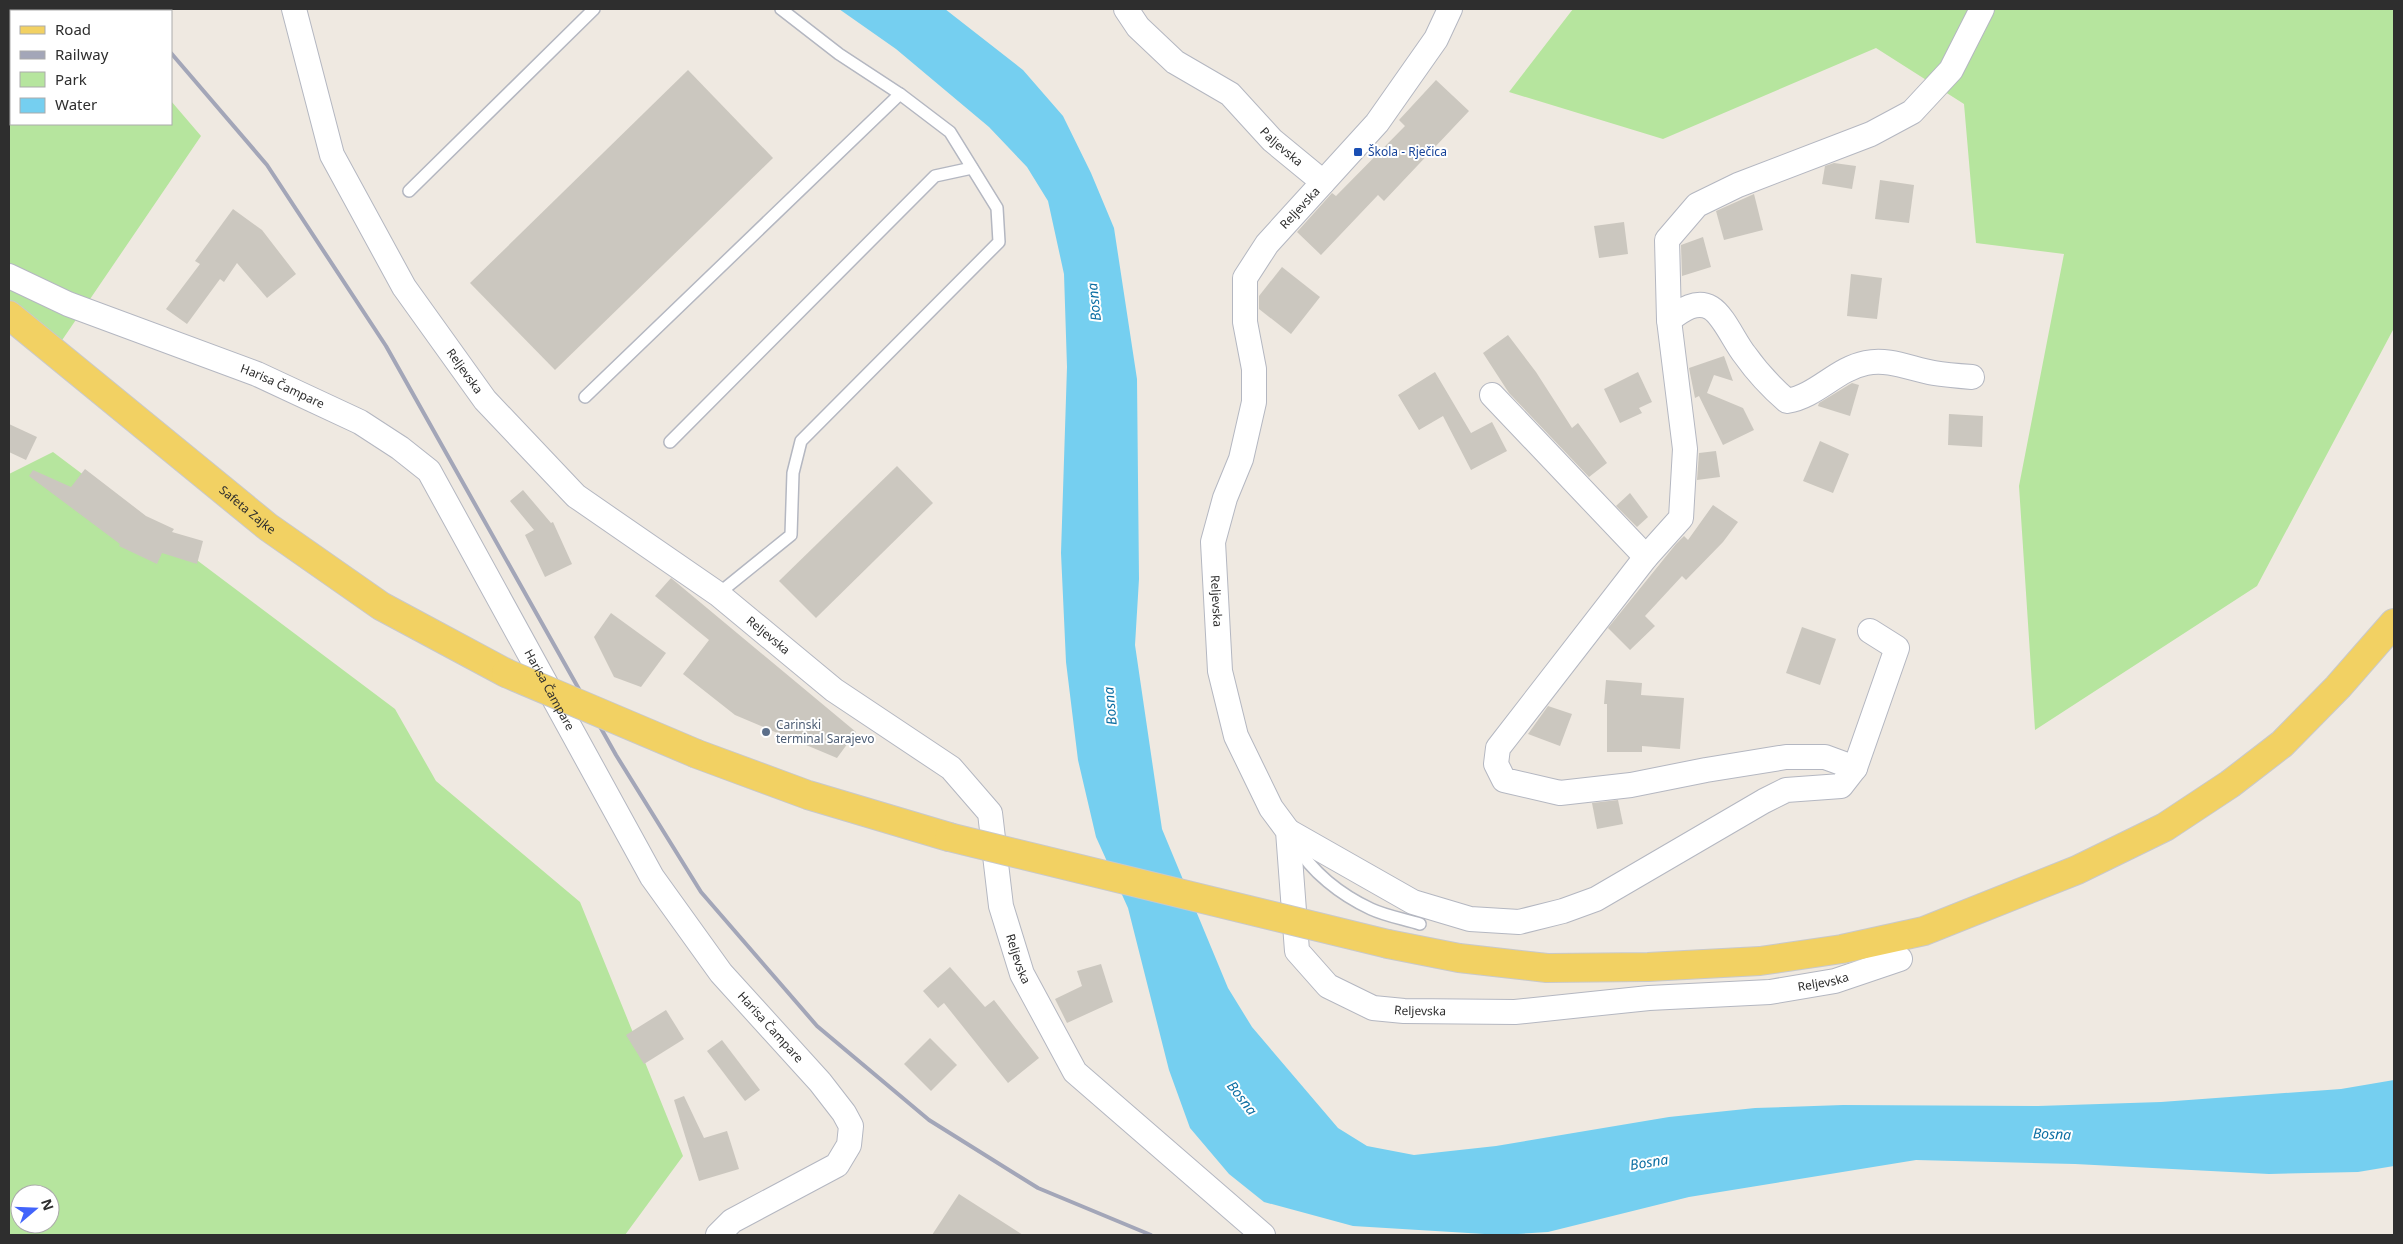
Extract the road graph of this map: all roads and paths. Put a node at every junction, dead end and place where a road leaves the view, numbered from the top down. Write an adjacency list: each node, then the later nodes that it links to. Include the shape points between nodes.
1 (294, 9): 19 (street, Reljevska, via 332,156 404,287 456,360 485,400 576,496)
2 (594, 9): 10 (lane)
3 (781, 9): 7 (lane, via 839,54)
4 (1126, 9): 9 (street, Paljevska, via 1138,27 1175,62 1230,94 1272,140)
5 (1450, 9): 9 (street, via 1436,38 1377,124)
6 (1982, 9): 13 (street, via 1951,70 1912,112 1871,134 1738,185 1697,205 1668,240)
7 (900, 94): 8 (lane, via 950,132); 16 (lane)
8 (972, 168): 17 (lane, via 935,176); 19 (lane, via 997,208 999,242 802,442 793,473 791,535)
9 (1323, 182): 23 (street, Reljevska, via 1267,244 1245,278 1245,322 1254,369 1254,402 1241,459 1213,542 1220,671 1236,736 1271,808)
10 (409, 191)
11 (9, 276): 26 (street, Harisa Čampare, via 68,304 266,378 360,422 429,471 652,877 721,973 820,1082 851,1126 849,1145 837,1165 732,1220)
12 (9, 315): 20 (main road, Safeta Zajke, bridge, via 268,527 380,606 506,673 697,754 808,795 949,837 1388,944 1459,958 1547,968 1760,961 1842,949 1924,931 2077,870 2165,827 2230,784 2282,744)
13 (1669, 320): 14 (street, via 1684,309 1698,305 1712,308 1744,354 1787,401 1799,399 1842,372 1866,363 1889,362 1934,373); 18 (street, via 1685,449 1681,518)
14 (1972, 377)
15 (1492, 395): 18 (street)
16 (585, 397)
17 (670, 442)
18 (1646, 558): 22 (street, via 1498,748 1496,764 1504,780 1560,793 1631,785 1786,757 1825,757)
19 (718, 594): 27 (street, Reljevska, via 834,690 951,768 990,813 1001,906 1022,974 1075,1072)
20 (2394, 623)
21 (1870, 631): 22 (street, via 1897,648)
22 (1855, 768): 23 (street, via 1841,786 1786,790 1596,898 1563,911 1519,922 1470,919 1414,902)
23 (1288, 831): 24 (lane, via 1301,855 1330,884 1372,910); 25 (street, Reljevska, via 1297,951 1328,986 1373,1008 1515,1012 1649,998 1770,992 1835,981)
24 (1420, 924)
25 (1900, 959)
26 (718, 1235)
27 (1263, 1235)

